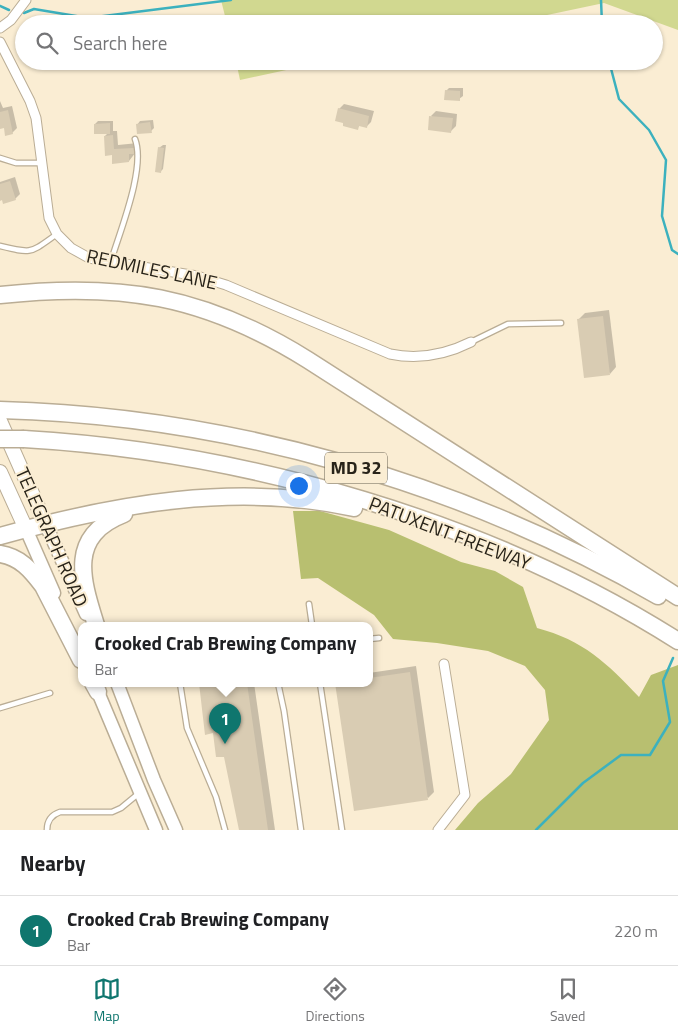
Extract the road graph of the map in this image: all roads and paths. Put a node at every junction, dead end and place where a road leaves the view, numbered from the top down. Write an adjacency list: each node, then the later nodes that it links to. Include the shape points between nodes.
1 (26, 0): 2 (street, via 11,20)
2 (0, 28)
3 (0, 42): 6 (street, REDMILES LANE, via 36,118)
4 (135, 139): 9 (lane, via 137,171)
5 (0, 158): 6 (lane, via 16,163)
6 (41, 163): 7 (street, REDMILES LANE, via 46,206)
7 (57, 234): 8 (lane, via 32,252); 9 (street, REDMILES LANE, via 80,254)
8 (0, 246)
9 (111, 263): 14 (street, REDMILES LANE, via 197,276 226,285 390,354 428,356 450,352)
10 (96, 290): 11 (highway); 12 (highway); 24 (highway, via 147,295 202,308 285,345)
11 (0, 296)
12 (0, 307)
13 (561, 323): 14 (lane, via 508,324)
14 (471, 342)
15 (3, 413): 19 (main road, TELEGRAPH ROAD); 26 (highway, PATUXENT FREEWAY / MD 32, via 81,414 194,429 308,454 377,474 530,531 588,558)
16 (0, 439): 23 (highway, PATUXENT FREEWAY / MD 32, bridge, via 147,452 239,468 396,510)
17 (0, 472): 20 (main road, TELEGRAPH ROAD)
18 (157, 503): 19 (highway); 23 (highway, via 238,496 330,503 369,511); 28 (highway, via 115,517 97,530 90,540 82,565 82,578)
19 (46, 525): 20 (highway); 27 (main road, TELEGRAPH ROAD)
20 (26, 529): 21 (highway); 33 (main road, TELEGRAPH ROAD)
21 (0, 536)
22 (0, 554): 34 (highway, via 18,559 35,575)
23 (519, 558): 32 (highway, PATUXENT FREEWAY / MD 32, via 625,610)
24 (678, 597)
25 (309, 604): 29 (lane)
26 (678, 608)
27 (91, 622)
28 (95, 622)
29 (312, 622)
30 (379, 638): 31 (lane)
31 (373, 639)
32 (678, 641)
33 (78, 647)
34 (78, 654)
35 (444, 664): 50 (street, via 465,795)
36 (95, 687): 43 (main road)
37 (119, 687): 46 (main road)
38 (181, 687): 47 (lane, via 187,728 216,797)
39 (279, 687): 48 (lane)
40 (321, 687): 49 (lane)
41 (50, 693): 42 (lane)
42 (0, 708)
43 (140, 792): 44 (lane, via 112,812 54,814 48,821); 45 (main road)
44 (47, 830)
45 (158, 830)
46 (176, 830)
47 (225, 830)
48 (301, 830)
49 (342, 830)
50 (438, 830)

